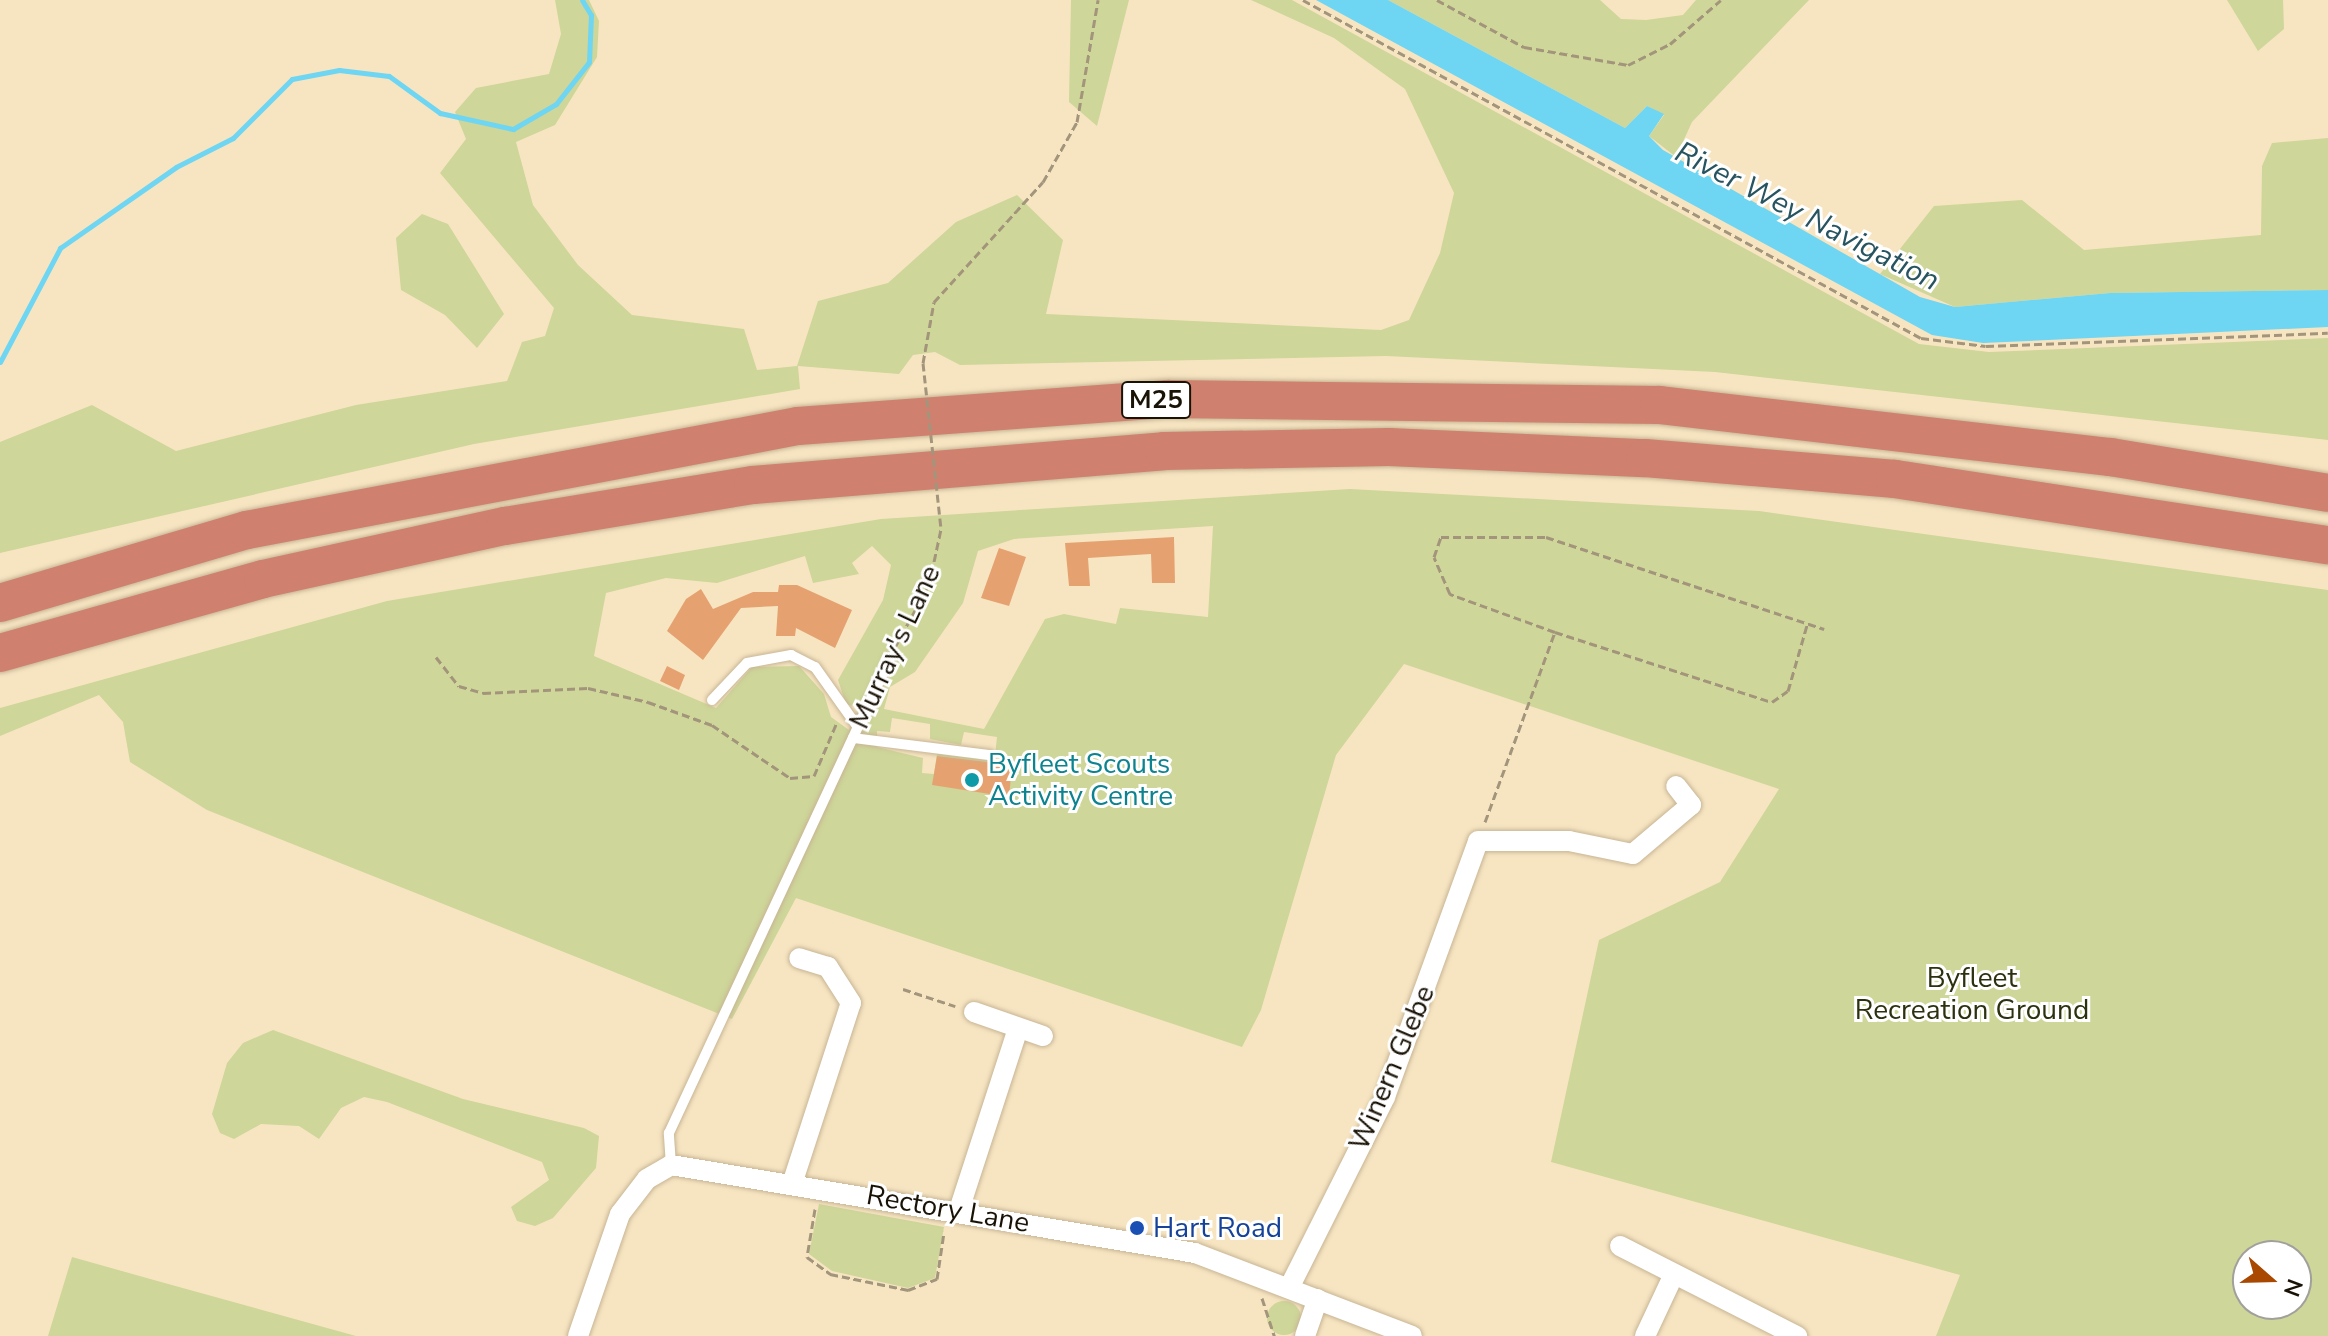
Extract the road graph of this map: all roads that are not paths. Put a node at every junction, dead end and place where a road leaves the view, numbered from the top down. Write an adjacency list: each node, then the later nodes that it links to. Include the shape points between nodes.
1 (2328, 493): 3 (highway, M25, via 2111,457 1660,405 1168,399 798,426 247,530)
2 (2328, 545): 4 (highway, M25, via 1895,479 1645,458 1389,447 1164,451 753,485 505,526 263,579)
3 (0, 603)
4 (0, 653)
5 (890, 658): 7 (lane, Murray's Lane)
6 (712, 700): 7 (lane, via 747,663 791,655 815,667)
7 (857, 726): 8 (lane, Murray's Lane)
8 (853, 738): 9 (lane); 15 (lane, Murray's Lane, via 669,1133)
9 (990, 755)
10 (1676, 786): 20 (street, Winern Glebe, via 1695,810 1633,854 1569,841 1478,841 1385,1097)
11 (799, 958): 16 (street, via 828,967 851,1003)
12 (974, 1012): 13 (street)
13 (1018, 1028): 14 (street); 17 (street)
14 (1043, 1036)
15 (671, 1165): 16 (street, Rectory Lane); 22 (street, via 635,1190 614,1225)
16 (793, 1181): 17 (street, Rectory Lane)
17 (954, 1209): 20 (street, Rectory Lane, via 1195,1253)
18 (1620, 1246): 19 (street)
19 (1674, 1274): 25 (street); 26 (street)
20 (1289, 1288): 21 (street, Rectory Lane)
21 (1318, 1299): 23 (street); 24 (street, Rectory Lane)
22 (578, 1336)
23 (1305, 1336)
24 (1412, 1336)
25 (1645, 1336)
26 (1797, 1336)

